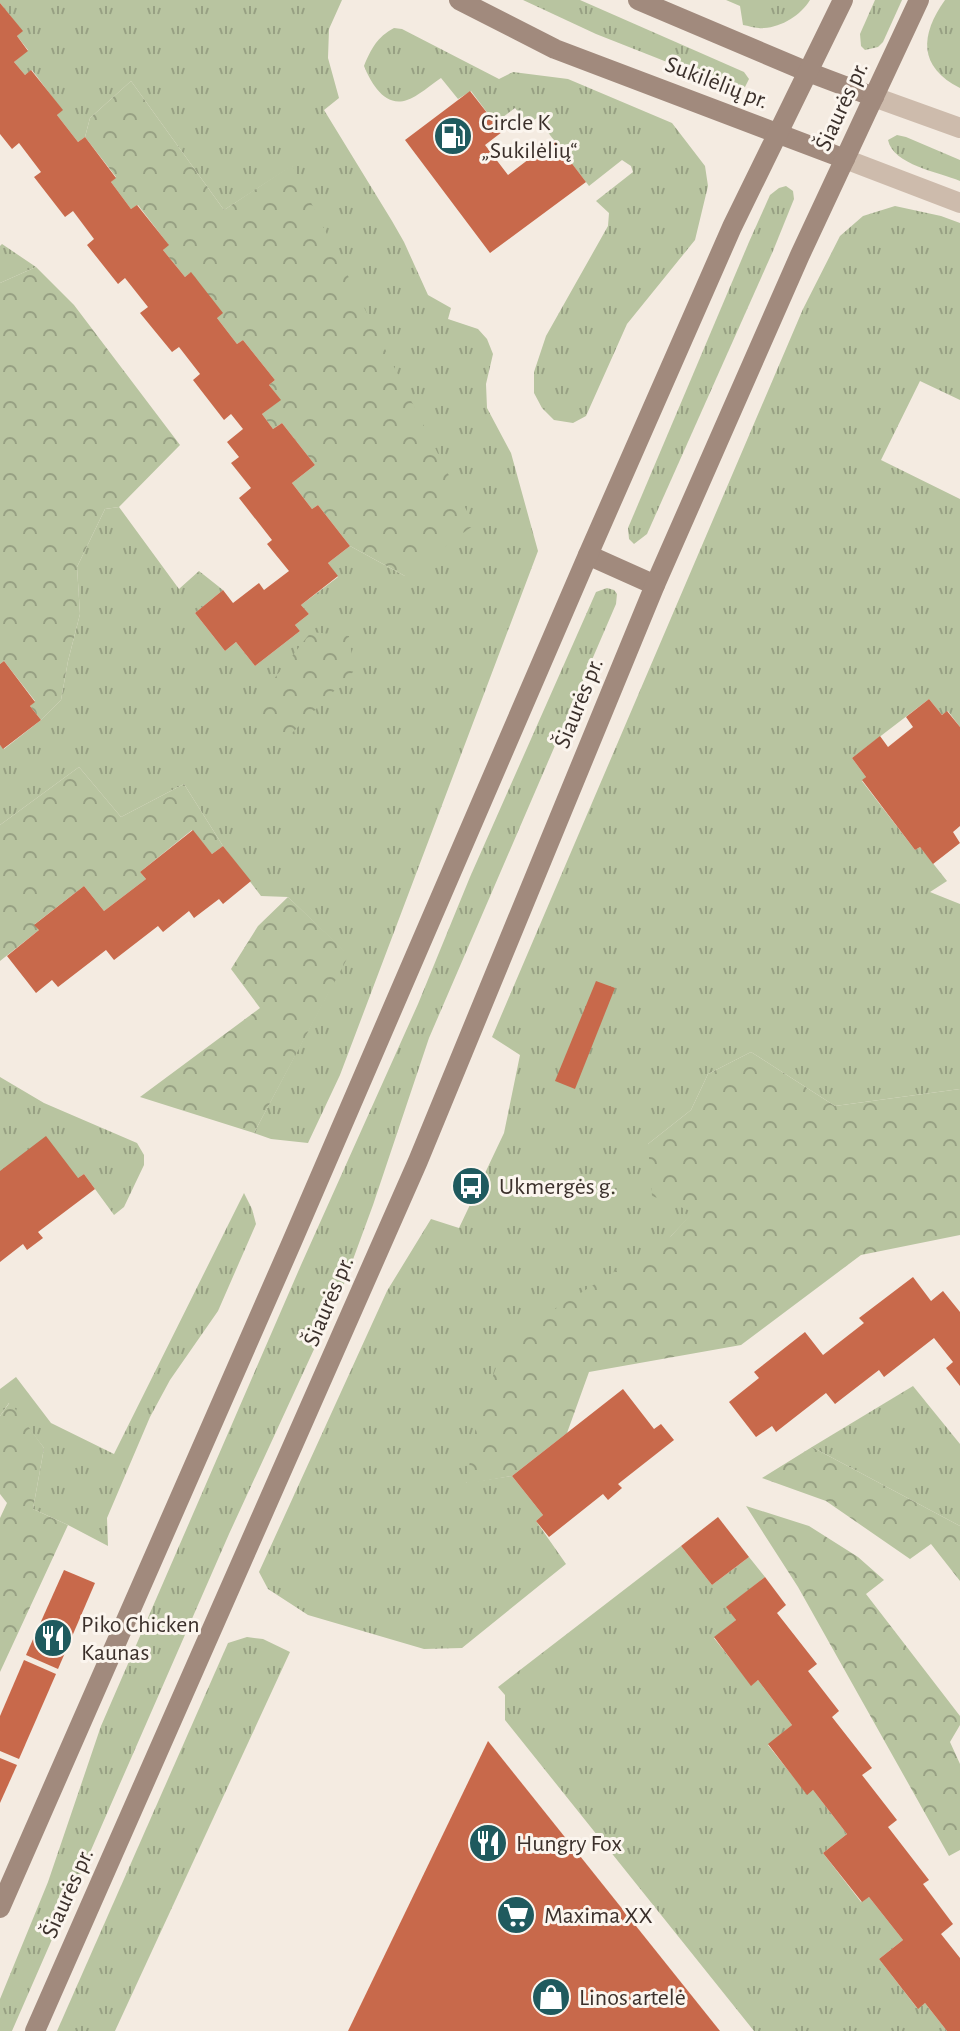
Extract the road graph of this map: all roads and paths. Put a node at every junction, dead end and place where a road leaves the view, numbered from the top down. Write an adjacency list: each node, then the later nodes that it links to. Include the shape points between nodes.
1 (459, 0): 8 (main road, Sukilėlių pr., via 555,49)
2 (638, 0): 5 (main road, Sukilėlių pr.)
3 (843, 0): 5 (main road, Šiaurės pr.)
4 (919, 0): 6 (main road, Šiaurės pr.)
5 (808, 72): 6 (main road, Sukilėlių pr.); 8 (main road, Šiaurės pr.)
6 (874, 97): 7 (street, Sukilėlių pr.); 9 (main road, Šiaurės pr.)
7 (960, 128)
8 (778, 133): 9 (main road, Sukilėlių pr.); 11 (main road, Šiaurės pr.)
9 (845, 159): 10 (street, Sukilėlių pr.); 12 (main road, Šiaurės pr.)
10 (960, 203)
11 (588, 555): 12 (main road); 13 (main road, Šiaurės pr.)
12 (655, 585): 14 (main road, Šiaurės pr., via 418,1161)
13 (0, 1908)
14 (35, 2031)

